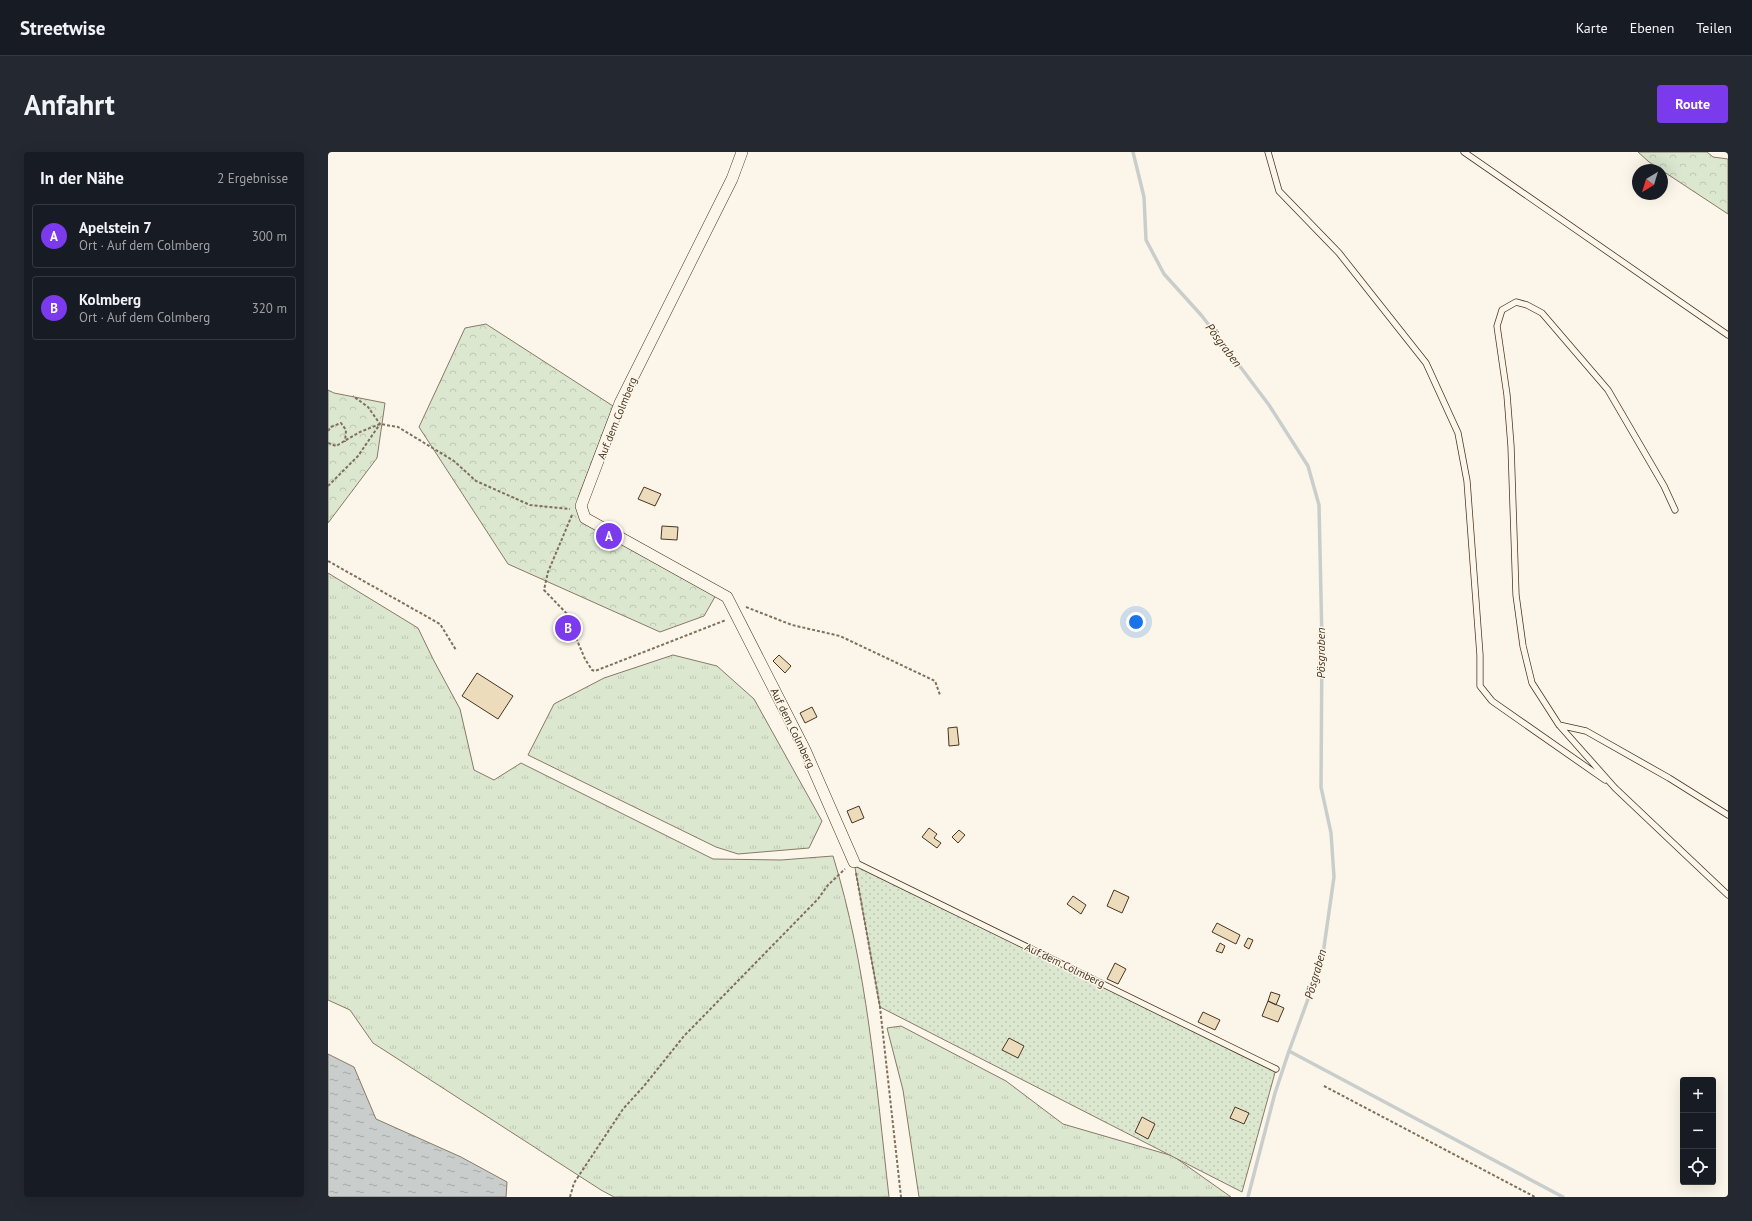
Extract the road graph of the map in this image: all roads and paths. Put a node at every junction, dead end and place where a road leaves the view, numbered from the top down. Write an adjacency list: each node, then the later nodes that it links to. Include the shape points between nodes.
1 (742, 152): 14 (street, Auf dem Colmberg, via 732,179 620,403 581,506 585,518 727,597)
2 (1268, 152): 18 (lane, via 1279,191 1339,253 1426,363 1458,433 1467,481 1480,686 1492,701)
3 (1464, 152): 4 (lane)
4 (1728, 335)
5 (353, 396): 6 (path, via 368,406)
6 (380, 424): 8 (path, via 360,432); 10 (path, via 358,456); 14 (path, via 398,427 454,461 476,480 530,505 574,510 548,572 544,590 570,617 571,626 592,670)
7 (328, 431): 8 (path, via 341,423 346,430)
8 (345, 442): 9 (path, via 336,446)
9 (328, 443)
10 (328, 486)
11 (1675, 510): 17 (lane, via 1664,486 1608,390 1547,319 1537,310 1516,302 1502,310 1497,326 1507,395 1516,595 1523,646 1532,683)
12 (328, 561): 15 (path, via 440,624)
13 (745, 607): 16 (path, via 792,625 840,636 934,681)
14 (737, 615): 20 (street, Auf dem Colmberg, via 805,750)
15 (456, 650)
16 (940, 696)
17 (1559, 725): 18 (lane); 19 (lane, via 1586,731)
18 (1615, 788): 21 (lane)
19 (1728, 815)
20 (854, 862): 22 (lane, Auf dem Colmberg); 24 (path, via 828,885 818,899 684,1036 623,1109 574,1183); 25 (path, via 880,1007)
21 (1728, 895)
22 (1276, 1069)
23 (1324, 1086): 26 (path)
24 (570, 1197)
25 (902, 1197)
26 (1535, 1197)

